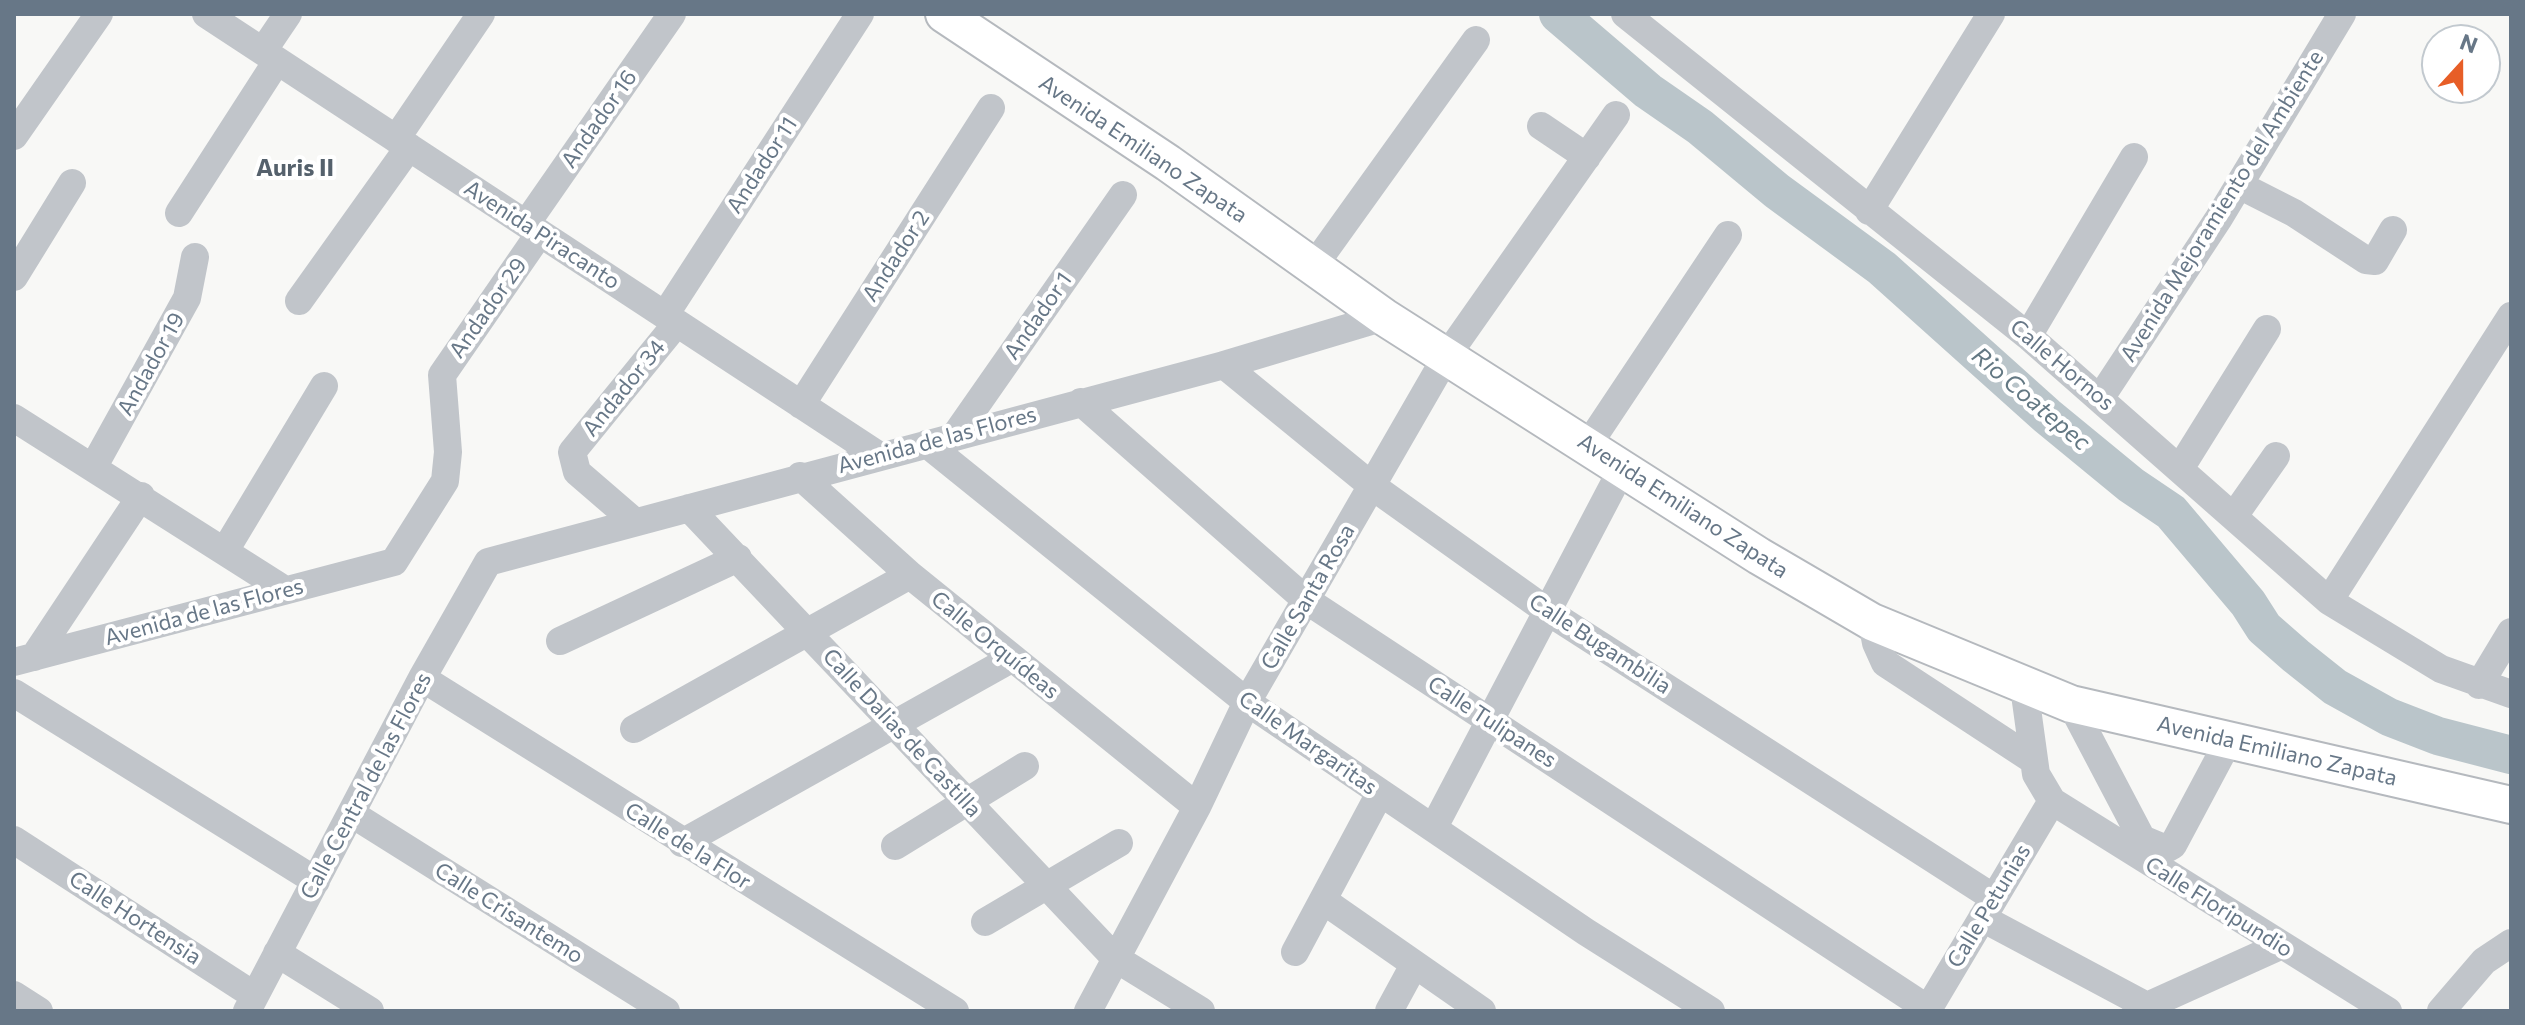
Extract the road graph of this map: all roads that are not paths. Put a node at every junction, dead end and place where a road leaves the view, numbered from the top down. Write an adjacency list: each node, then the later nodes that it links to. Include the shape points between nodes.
1 (99, 14): 17 (street)
2 (206, 14): 13 (street, Avenida Piracanto)
3 (288, 14): 13 (street)
4 (481, 14): 18 (street)
5 (672, 14): 26 (street, Andador 16)
6 (860, 14): 34 (street, Andador 11)
7 (944, 14): 30 (main road, Avenida Emiliano Zapata)
8 (1625, 14): 11 (street, Calle Hornos)
9 (1991, 14): 24 (street)
10 (2342, 14): 22 (street, Avenida Mejoramiento del Ambiente)
11 (1650, 23): 24 (street, Calle Hornos)
12 (1476, 40): 30 (street)
13 (270, 56): 18 (street, Avenida Piracanto); 25 (street)
14 (991, 108): 43 (street, Andador 2)
15 (1616, 115): 19 (street, Calle Santa Rosa)
16 (1541, 126): 19 (street)
17 (14, 136)
18 (402, 143): 26 (street, Avenida Piracanto); 32 (street)
19 (1587, 157): 38 (street, Calle Santa Rosa)
20 (2134, 157): 37 (street)
21 (72, 183): 31 (street)
22 (2239, 185): 27 (street, via 2366,260 2375,261); 41 (street, Avenida Mejoramiento del Ambiente)
23 (1123, 195): 45 (street, Andador 1)
24 (1869, 211): 37 (street, Calle Hornos)
25 (179, 213)
26 (533, 229): 34 (street, Avenida Piracanto); 60 (street, Andador 29, via 442,375 445,481)
27 (2393, 230)
28 (1728, 235): 46 (street)
29 (195, 257): 49 (street, Andador 19, via 187,298)
30 (1313, 267): 33 (main road, Avenida Emiliano Zapata)
31 (14, 277)
32 (299, 301)
33 (1384, 317): 38 (main road, Avenida Emiliano Zapata); 39 (street, Avenida de las Flores)
34 (671, 319): 43 (street, Avenida Piracanto); 57 (street, Andador 34, via 572,452 577,472)
35 (2267, 329): 50 (street)
36 (2508, 332): 65 (street)
37 (2028, 336): 41 (street, Calle Hornos)
38 (1446, 357): 46 (main road, Avenida Emiliano Zapata); 53 (street, Calle Santa Rosa)
39 (1224, 365): 42 (street, Avenida de las Flores); 53 (street, Calle Bugambilia)
40 (324, 386): 58 (street)
41 (2101, 397): 50 (street, Calle Hornos)
42 (1081, 402): 45 (street, Avenida de las Flores); 64 (street, Calle Tulipanes)
43 (801, 405): 47 (street, Avenida Piracanto)
44 (14, 418): 49 (street)
45 (940, 440): 47 (street, Avenida de las Flores); 78 (street, Calle Margaritas)
46 (1588, 445): 51 (main road, Avenida Emiliano Zapata)
47 (878, 455): 52 (street, Avenida de las Flores)
48 (2276, 456): 56 (street)
49 (94, 466): 54 (street)
50 (2181, 467): 56 (street, Calle Hornos)
51 (1622, 469): 66 (street); 67 (main road, Avenida Emiliano Zapata)
52 (800, 476): 55 (street, Avenida de las Flores); 62 (street, Calle Orquídeas)
53 (1372, 486): 64 (street, Calle Santa Rosa); 66 (street, Calle Bugambilia)
54 (141, 496): 58 (street); 72 (street)
55 (689, 508): 57 (street, Avenida de las Flores); 59 (street, Calle Dalias de Castilla)
56 (2234, 516): 65 (street, Calle Hornos)
57 (635, 522): 61 (street, Avenida de las Flores)
58 (226, 549): 63 (street)
59 (738, 558): 68 (street, Calle Dalias de Castilla); 70 (street)
60 (394, 562): 63 (street, Avenida de las Flores)
61 (488, 562): 73 (street, Calle Central de las Flores)
62 (910, 575): 68 (street); 71 (street, Calle Orquídeas)
63 (285, 590): 72 (street, Avenida de las Flores)
64 (1306, 600): 78 (street, Calle Santa Rosa); 80 (street, Calle Tulipanes)
65 (2329, 601): 74 (street, Calle Hornos, via 2441,669)
66 (1550, 613): 80 (street); 100 (street, Calle Bugambilia)
67 (1872, 622): 75 (main road, Avenida Emiliano Zapata); 84 (street, via 1885,663)
68 (806, 632): 81 (street, Calle Dalias de Castilla); 82 (street)
69 (2511, 632): 74 (street)
70 (560, 641)
71 (1011, 659): 81 (street); 90 (street, Calle Orquídeas)
72 (24, 660)
73 (422, 678): 91 (street, Calle Central de las Flores); 94 (street, Calle de la Flor)
74 (2479, 685): 77 (street, Calle Hornos)
75 (2024, 687): 79 (main road, Avenida Emiliano Zapata); 84 (street)
76 (14, 693): 97 (street)
77 (2511, 694)
78 (1247, 702): 86 (street, Calle Margaritas); 90 (street, Calle Santa Rosa)
79 (2071, 704): 83 (main road, Avenida Emiliano Zapata); 83 (street, via 2142,839 2166,849 2173,845)
80 (1492, 723): 92 (street); 113 (street, Calle Tulipanes)
81 (894, 724): 87 (street, Calle Dalias de Castilla); 94 (street)
82 (634, 729)
83 (2229, 740): 89 (main road, Avenida Emiliano Zapata)
84 (2033, 760): 88 (street)
85 (1025, 766): 87 (street)
86 (1380, 793): 92 (street, Calle Margaritas); 99 (street)
87 (966, 801): 96 (street); 98 (street, Calle Dalias de Castilla)
88 (2052, 801): 100 (street, Calle Petunias); 103 (street, Calle Floripundio)
89 (2511, 805)
90 (1197, 807): 106 (street, Calle Santa Rosa)
91 (352, 814): 97 (street, Calle Central de las Flores); 116 (street, Calle Crisantemo)
92 (1434, 827): 121 (street, Calle Margaritas)
93 (14, 840): 109 (street, Calle Hortensia)
94 (682, 843): 117 (street, Calle de la Flor)
95 (1119, 843): 98 (street)
96 (895, 846)
97 (316, 881): 105 (street, Calle Central de las Flores)
98 (1046, 884): 101 (street); 106 (street, Calle Dalias de Castilla)
99 (1324, 901): 104 (street); 107 (street)
100 (1988, 908): 112 (street, Calle Bugambilia); 113 (street, Calle Petunias)
101 (985, 922)
102 (2511, 943): 123 (street, via 2484,961)
103 (2280, 946): 110 (street, Calle Floripundio); 112 (street)
104 (1295, 952)
105 (277, 953): 109 (street, Calle Central de las Flores); 115 (street)
106 (1115, 958): 118 (street, Calle Santa Rosa); 119 (street, Calle Dalias de Castilla)
107 (1414, 965): 111 (street); 120 (street)
108 (14, 995): 114 (street)
109 (251, 1003)
110 (2349, 1006): 122 (street, Calle Floripundio)
111 (1471, 1008)
112 (2141, 1009)
113 (1927, 1010)
114 (39, 1011)
115 (370, 1011)
116 (666, 1011)
117 (955, 1011)
118 (1088, 1011)
119 (1201, 1011)
120 (1389, 1011)
121 (1711, 1011)
122 (2388, 1011)
123 (2441, 1011)

